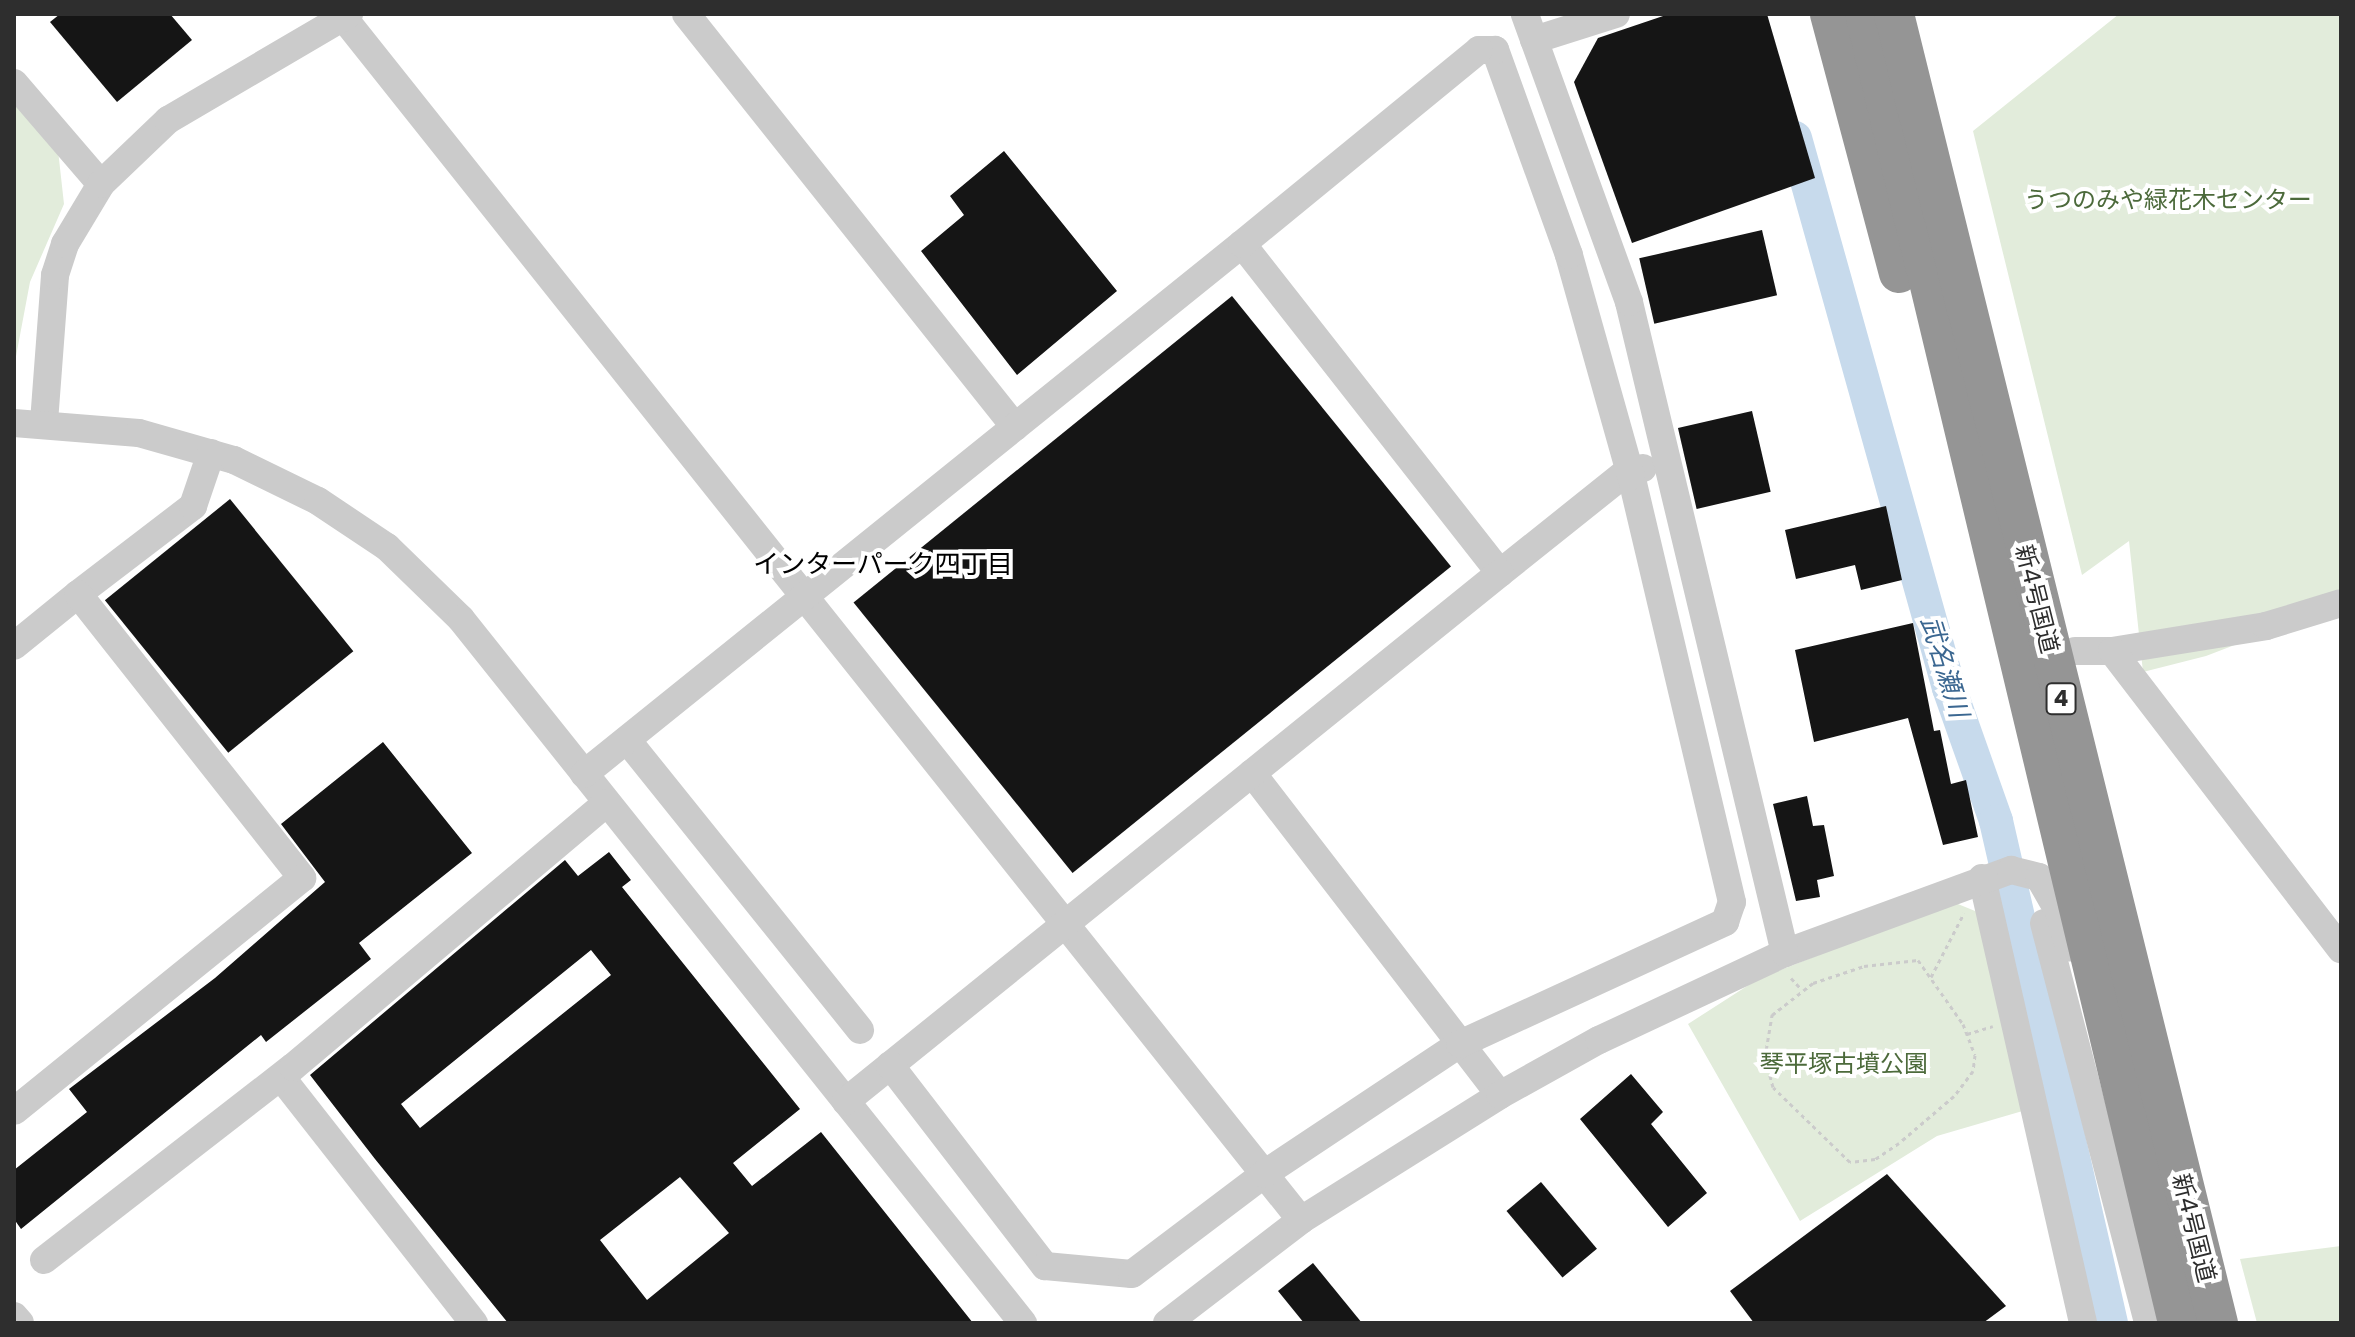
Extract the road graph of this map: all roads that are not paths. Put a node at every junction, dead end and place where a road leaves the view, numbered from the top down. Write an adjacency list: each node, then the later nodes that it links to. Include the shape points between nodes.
1 (686, 14): 15 (street)
2 (1616, 14): 8 (street)
3 (1830, 14): 26 (highway, via 1982,588)
4 (1865, 14): 9 (highway, 新4号国道 / 4)
5 (1894, 14): 9 (highway, 新4号国道 / 4)
6 (1921, 14): 24 (highway)
7 (346, 16): 11 (street, via 168,120); 21 (street)
8 (1529, 27): 17 (street, via 1629,302)
9 (1895, 78): 26 (highway, 新4号国道 / 4)
10 (14, 83): 11 (street)
11 (101, 184): 13 (street, via 65,244 55,275)
12 (1242, 244): 15 (street); 18 (street, via 1479,50 1495,50 1569,255); 19 (street)
13 (44, 422): 14 (street); 16 (street, via 139,433)
14 (14, 423)
15 (1015, 427): 21 (street)
16 (211, 453): 20 (street, via 193,506); 28 (street, via 318,501 387,547 461,619)
17 (1667, 465): 18 (street); 34 (street)
18 (1629, 470): 19 (street); 37 (street, via 1732,902 1725,922 1712,933)
19 (1500, 573): 27 (street)
20 (78, 594): 23 (street); 42 (street, via 302,878)
21 (805, 596): 25 (street); 32 (street)
22 (2341, 603): 24 (street, via 2266,626)
23 (14, 646)
24 (2093, 651): 26 (highway); 33 (street)
25 (627, 740): 28 (street); 35 (street)
26 (2057, 745): 36 (highway, 新4号国道 / 4); 54 (highway, 新4号国道 / 4)
27 (1252, 773): 32 (street); 37 (street)
28 (584, 774): 29 (street)
29 (607, 803): 39 (street); 41 (street)
30 (1982, 878): 34 (street); 36 (street, via 2011,870 2039,877 2059,912 2078,980); 51 (street)
31 (2037, 899): 52 (street, via 2094,1135 2126,1224)
32 (1067, 923): 38 (street); 43 (street)
33 (2341, 949)
34 (1785, 953): 40 (street, via 1599,1040)
35 (860, 1030)
36 (2107, 1036): 53 (highway, 新4号国道 / 4)
37 (1460, 1044): 40 (street); 43 (street)
38 (890, 1065): 41 (street); 43 (street, via 1045,1266 1132,1274)
39 (281, 1077): 45 (street); 48 (street)
40 (1500, 1095): 44 (street)
41 (846, 1101): 49 (street)
42 (14, 1111)
43 (1264, 1174): 44 (street)
44 (1301, 1220): 50 (street)
45 (44, 1260)
46 (14, 1316): 47 (street)
47 (20, 1323)
48 (474, 1323)
49 (1023, 1323)
50 (1167, 1323)
51 (2083, 1323)
52 (2148, 1323)
53 (2178, 1323)
54 (2218, 1323)

